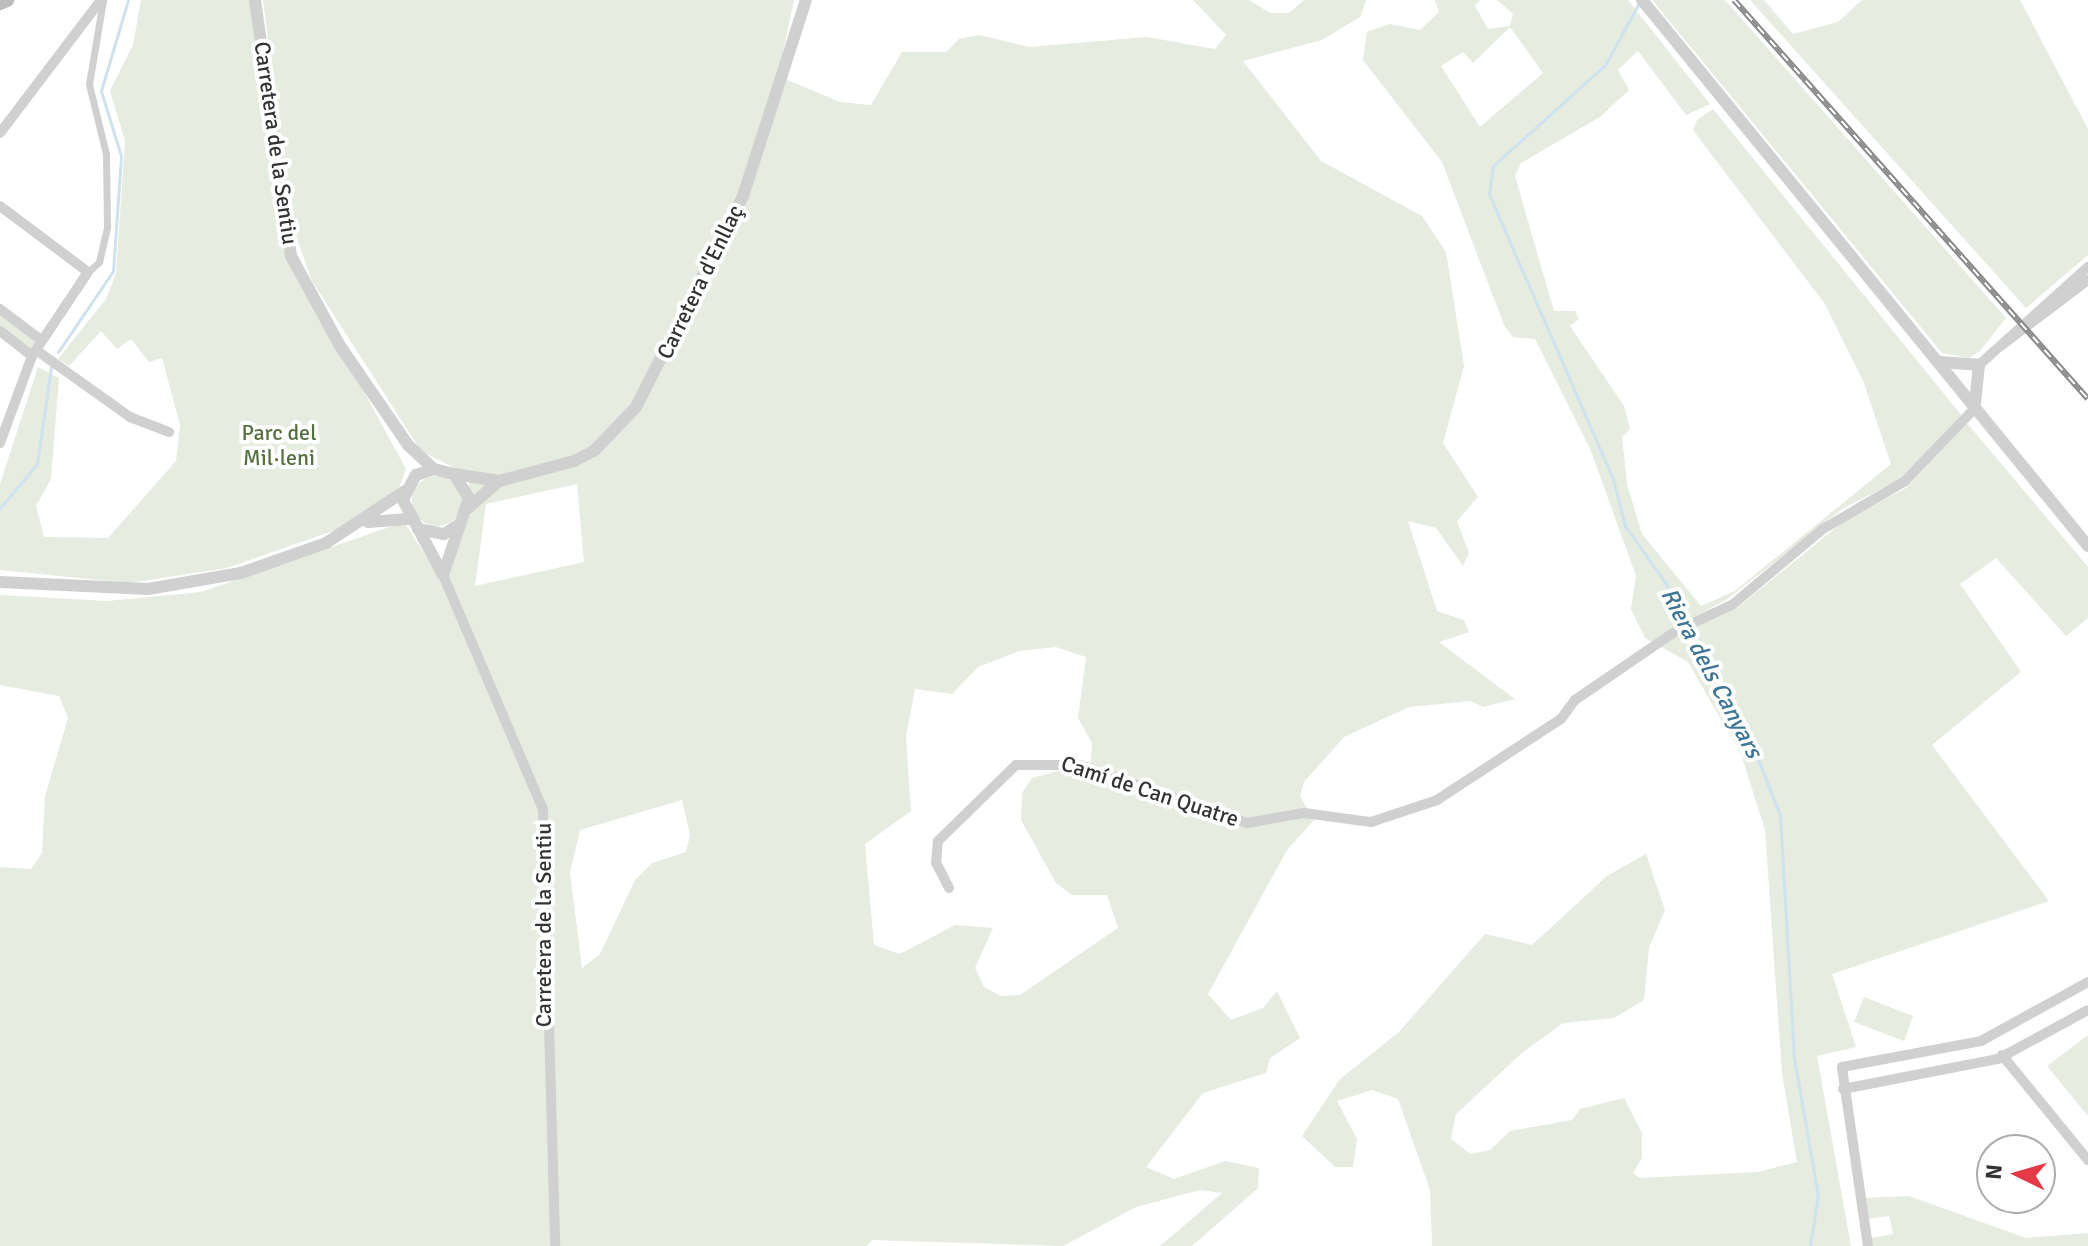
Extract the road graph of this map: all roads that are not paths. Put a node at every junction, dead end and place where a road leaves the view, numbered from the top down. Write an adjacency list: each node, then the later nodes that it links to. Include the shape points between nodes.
1 (7, 0): 5 (main road)
2 (102, 0): 7 (street); 10 (street, via 89,84 106,154 107,226 99,262)
3 (255, 0): 21 (street, Carretera de la Sentiu, via 291,256 340,346)
4 (806, 0): 24 (street, Carretera d'Enllaç, via 743,196 636,407 594,451)
5 (0, 3)
6 (1645, 3): 16 (street)
7 (0, 133)
8 (0, 206): 10 (street)
9 (2088, 267): 14 (street)
10 (88, 272): 15 (street)
11 (2088, 280): 14 (street)
12 (0, 309): 15 (street)
13 (0, 331): 15 (street)
14 (2002, 345): 17 (street)
15 (36, 349): 19 (street, via 130,417); 20 (street)
16 (1937, 360): 17 (street); 18 (street)
17 (1979, 365): 18 (street, via 1971,394)
18 (1978, 411): 30 (street); 33 (street, via 1905,481 1823,529 1732,605)
19 (169, 432)
20 (1, 439)
21 (408, 445): 22 (street, Carretera de la Sentiu); 25 (street)
22 (434, 469): 23 (street); 25 (street)
23 (454, 474): 24 (street, Carretera d'Enllaç); 26 (street, via 466,489)
24 (499, 481): 26 (street, Carretera d'Enllaç)
25 (408, 486): 27 (street); 28 (street)
26 (468, 508): 29 (street)
27 (365, 523): 28 (street); 32 (street, via 310,551 187,584 93,590)
28 (412, 523): 29 (street, via 434,535); 31 (street, Carretera de la Sentiu)
29 (461, 523): 31 (street)
30 (2088, 546)
31 (443, 575): 44 (street, Carretera de la Sentiu, via 543,809)
32 (0, 582)
33 (1697, 621)
34 (1673, 633): 35 (street, Camí de Can Quatre, via 1575,700 1561,719 1437,800 1371,822 1304,813 1247,823 1080,765 1016,765 938,841 936,863)
35 (949, 888)
36 (2088, 982): 38 (street)
37 (2088, 1010): 40 (street)
38 (1993, 1033): 39 (street); 40 (street, via 2003,1039)
39 (1981, 1041): 41 (street); 42 (street, via 1842,1067)
40 (2002, 1055): 41 (street); 43 (street)
41 (1987, 1058): 42 (street)
42 (1843, 1089): 45 (street)
43 (2088, 1160)
44 (555, 1246)
45 (1868, 1246)

